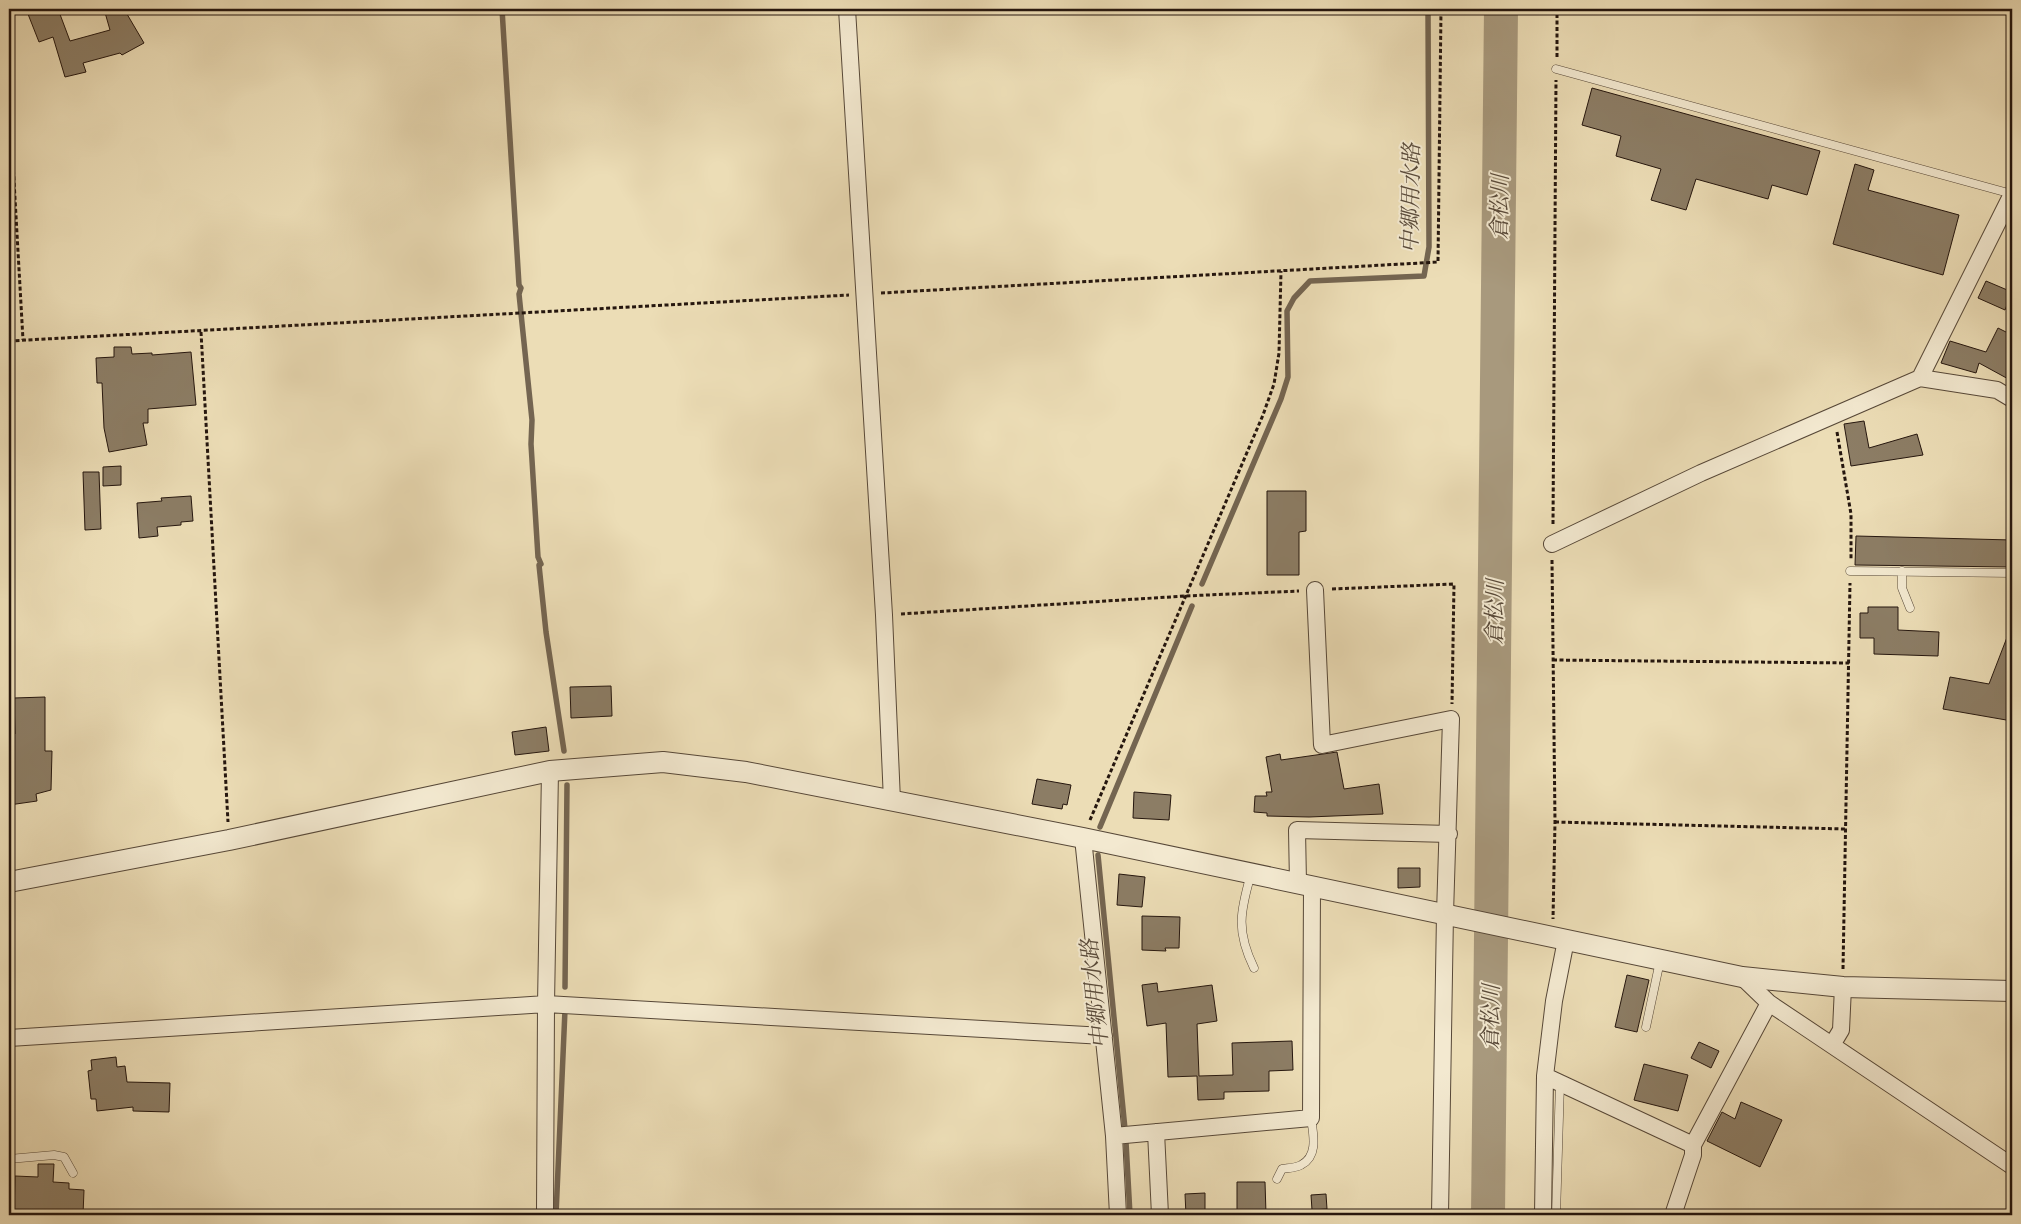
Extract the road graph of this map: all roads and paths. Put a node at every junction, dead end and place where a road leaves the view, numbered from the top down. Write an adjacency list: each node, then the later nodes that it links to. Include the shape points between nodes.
1 (847, 9): 9 (street)
2 (1441, 9): 8 (path, via 1438,262)
3 (1557, 9): 4 (path)
4 (1556, 69): 6 (lane); 16 (path)
5 (9, 92): 11 (path)
6 (2012, 194): 7 (street)
7 (2008, 213): 13 (street)
8 (1281, 271): 9 (path); 21 (path, via 1279,353 1274,384)
9 (863, 294): 10 (path); 23 (street)
10 (201, 332): 11 (path); 33 (path)
11 (23, 340): 12 (path)
12 (9, 341)
13 (1920, 378): 14 (street, via 1997,390); 15 (street)
14 (2012, 398)
15 (1834, 415): 16 (street); 17 (path, via 1851,514)
16 (1552, 544): 24 (path)
17 (1850, 571): 18 (lane); 25 (path)
18 (1902, 571): 19 (lane); 22 (lane, via 1902,588)
19 (2012, 573)
20 (1315, 590): 21 (path); 26 (path, via 1454,584); 26 (street, via 1322,744)
21 (1185, 596): 23 (path); 32 (path)
22 (1910, 608)
23 (884, 615): 28 (street)
24 (1553, 660): 25 (path); 29 (path)
25 (1849, 663): 30 (path)
26 (1451, 719): 31 (street)
27 (550, 771): 28 (street, via 663,762 746,772); 33 (street); 45 (street)
28 (892, 801): 32 (street)
29 (1555, 822): 30 (path); 38 (path)
30 (1846, 829): 42 (path)
31 (1449, 834): 36 (street, via 1297,830); 37 (street)
32 (1083, 838): 34 (street); 47 (street)
33 (229, 840): 35 (street)
34 (1252, 873): 36 (street); 40 (lane, via 1242,904 1241,930 1245,950)
35 (9, 882)
36 (1305, 884): 37 (street); 51 (street)
37 (1448, 915): 38 (street); 62 (street)
38 (1559, 939): 39 (street); 50 (street)
39 (1660, 960): 41 (street); 46 (lane)
40 (1254, 968)
41 (1742, 977): 42 (street); 44 (street)
42 (1842, 987): 43 (street); 49 (street, via 1841,1030)
43 (2012, 991)
44 (1769, 1003): 49 (street); 54 (street)
45 (546, 1004): 47 (street); 48 (street); 59 (street)
46 (1646, 1027)
47 (1104, 1036): 53 (street)
48 (9, 1038)
49 (1832, 1045): 56 (street)
50 (1552, 1080): 54 (street); 63 (street); 64 (lane)
51 (1311, 1118): 52 (street); 58 (lane, via 1312,1154 1300,1166 1282,1169)
52 (1156, 1132): 53 (street); 61 (street)
53 (1114, 1136): 60 (street)
54 (1693, 1145): 65 (street, via 1693,1155)
55 (9, 1159): 57 (lane, via 54,1155 64,1158)
56 (2012, 1166)
57 (73, 1173)
58 (1277, 1179)
59 (545, 1215)
60 (1118, 1215)
61 (1160, 1215)
62 (1440, 1215)
63 (1543, 1215)
64 (1556, 1215)
65 (1673, 1215)

